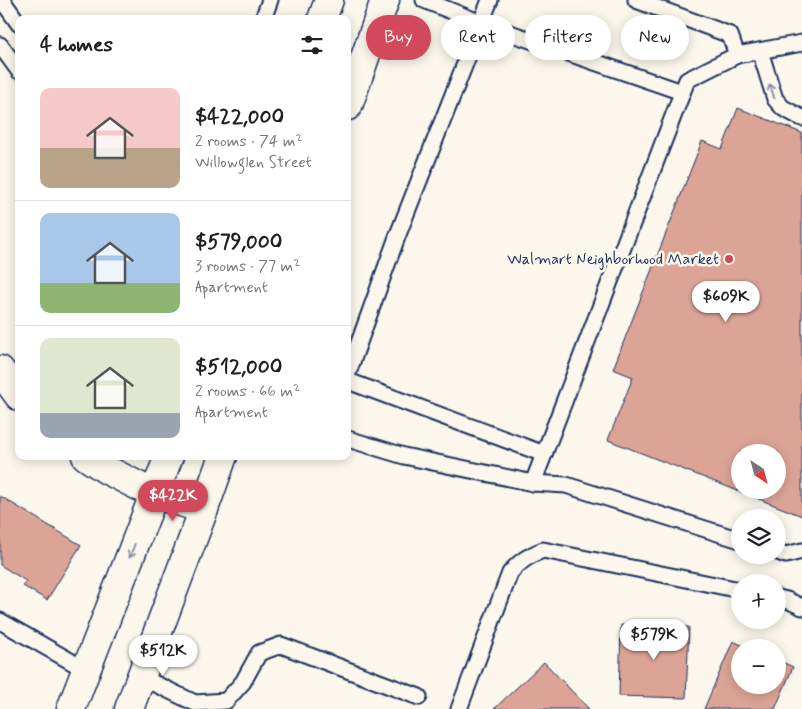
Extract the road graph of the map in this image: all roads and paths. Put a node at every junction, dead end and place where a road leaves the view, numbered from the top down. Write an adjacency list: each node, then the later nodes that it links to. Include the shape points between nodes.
1 (2, 0): 12 (lane)
2 (270, 0): 8 (lane)
3 (329, 0): 9 (main road)
4 (385, 0): 21 (main road)
5 (424, 0): 10 (lane)
6 (490, 0): 11 (lane)
7 (636, 0): 17 (lane, via 730,35)
8 (264, 15)
9 (323, 15)
10 (461, 15)
11 (484, 15)
12 (15, 18)
13 (515, 35): 20 (lane)
14 (802, 42): 16 (lane)
15 (0, 45): 19 (lane)
16 (760, 50): 17 (lane); 22 (lane, one-way to 16, via 783,108 775,99)
17 (737, 55): 20 (lane, via 687,80)
18 (466, 60): 23 (lane)
19 (15, 66)
20 (682, 92): 28 (lane)
21 (351, 97)
22 (802, 118)
23 (351, 365)
24 (0, 370): 26 (main road)
25 (351, 382): 28 (lane)
26 (15, 391)
27 (351, 440): 32 (lane, via 404,456)
28 (544, 454): 32 (lane)
29 (92, 460): 33 (main road)
30 (167, 460): 33 (main road)
31 (222, 460): 34 (main road)
32 (533, 483): 35 (lane, via 566,485)
33 (154, 494): 34 (main road); 42 (main road, one-way to 42)
34 (204, 509): 43 (main road)
35 (731, 537)
36 (802, 551): 37 (lane)
37 (786, 555)
38 (731, 588): 48 (lane, via 543,550 530,555 510,573)
39 (786, 600): 40 (lane)
40 (802, 607)
41 (0, 621): 42 (lane)
42 (86, 670): 46 (main road)
43 (141, 677): 45 (lane); 47 (main road)
44 (419, 697): 45 (lane, via 281,645 259,654 243,682 226,701)
45 (194, 706)
46 (71, 709)
47 (129, 709)
48 (460, 709)

